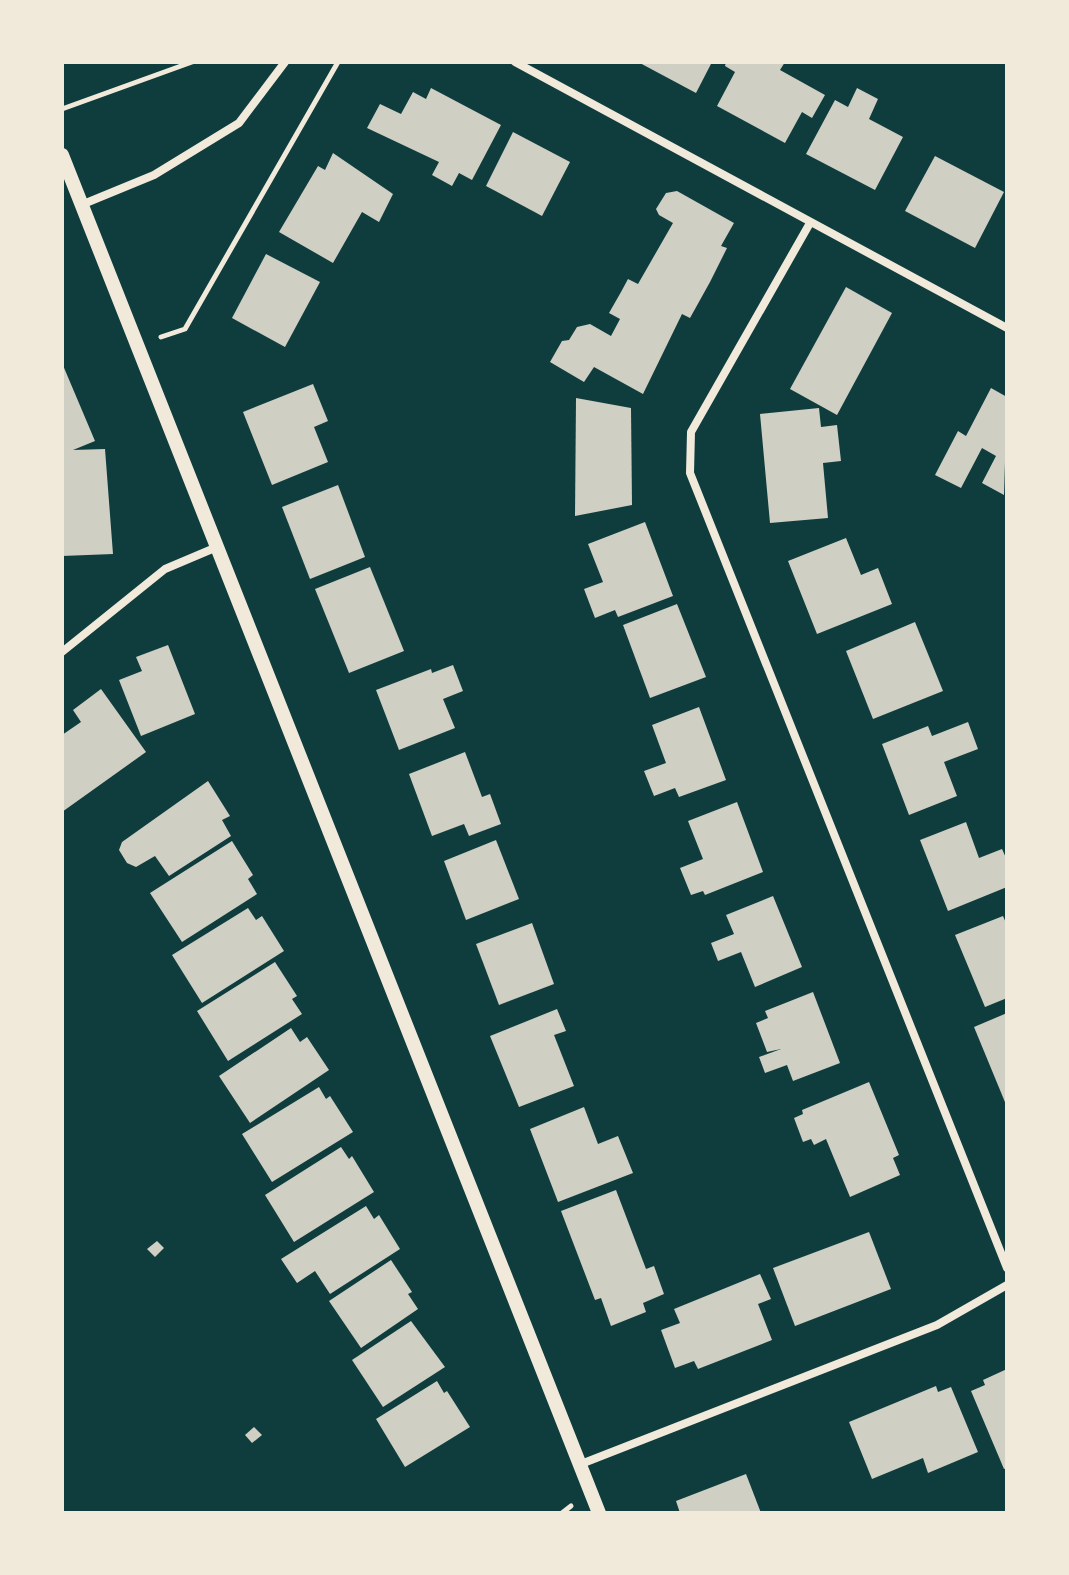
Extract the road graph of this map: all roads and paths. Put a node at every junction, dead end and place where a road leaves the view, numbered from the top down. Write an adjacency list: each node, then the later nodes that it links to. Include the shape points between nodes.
1 (192, 62): 5 (path)
2 (285, 62): 7 (street, via 239,123 154,175)
3 (338, 62): 10 (path, via 185,329)
4 (515, 62): 8 (street)
5 (62, 109)
6 (62, 155): 7 (street)
7 (80, 205): 10 (street)
8 (810, 223): 9 (street); 13 (street, via 691,432 690,473)
9 (1007, 328)
10 (138, 346): 11 (street)
11 (217, 547): 12 (street, via 165,569); 15 (street)
12 (62, 652)
13 (1007, 1268)
14 (1007, 1285): 15 (street, via 937,1325)
15 (581, 1464): 16 (street)
16 (599, 1513)

